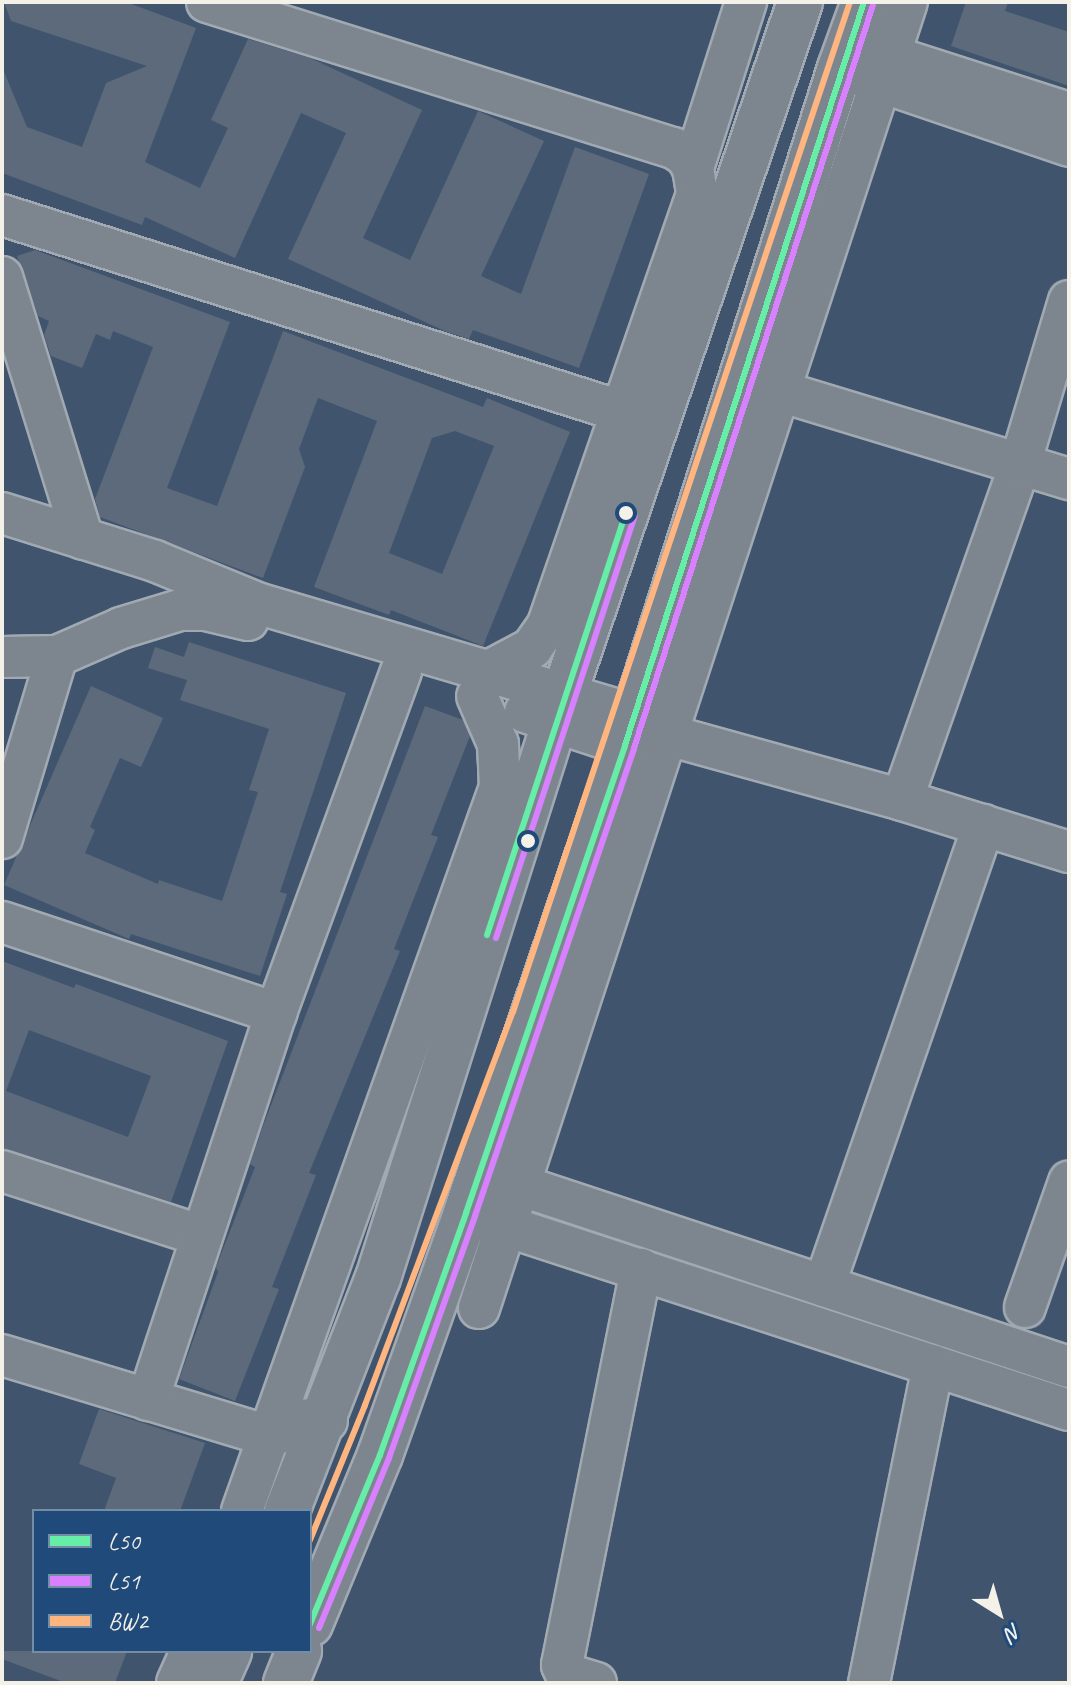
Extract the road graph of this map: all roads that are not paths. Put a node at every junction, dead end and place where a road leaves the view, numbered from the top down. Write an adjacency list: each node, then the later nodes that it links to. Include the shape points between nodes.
1 (207, 2): 9 (street, via 674,148)
2 (746, 2): 9 (street)
3 (800, 2): 14 (main road)
4 (864, 2): 6 (main road)
5 (907, 2): 6 (street)
6 (865, 62): 7 (street); 8 (street); 13 (street); 24 (main road)
7 (1069, 113)
8 (1069, 146)
9 (693, 168): 14 (street, via 697,194)
10 (2, 215): 14 (street)
11 (2, 277): 18 (street)
12 (1069, 301): 15 (street)
13 (779, 391): 15 (street); 24 (street)
14 (638, 416): 22 (street, via 548,625 532,648); 23 (main road)
15 (1020, 464): 16 (street); 25 (street)
16 (1069, 479)
17 (2, 513): 18 (street)
18 (83, 539): 22 (street)
19 (57, 656): 20 (street); 21 (street, via 135,623 180,610 206,610); 27 (street)
20 (2, 657)
21 (401, 671): 22 (street); 30 (street)
22 (482, 684): 23 (street); 46 (street, via 498,744 500,787)
23 (559, 708): 24 (street); 45 (main road, via 378,1278)
24 (639, 730): 25 (street); 33 (street); 34 (main road)
25 (902, 800): 26 (street)
26 (984, 825): 28 (street); 37 (street)
27 (2, 838)
28 (1069, 852)
29 (2, 922): 30 (street)
30 (276, 1013): 35 (street)
31 (2, 1171): 35 (street)
32 (1069, 1182): 38 (street)
33 (519, 1185): 34 (street); 37 (street)
34 (486, 1219): 36 (street); 39 (street); 49 (main road)
35 (202, 1236): 43 (street)
36 (641, 1269): 41 (street); 56 (street, via 562,1665 566,1674)
37 (824, 1286): 42 (street)
38 (1025, 1307)
39 (479, 1308)
40 (2, 1355): 43 (street)
41 (933, 1365): 44 (street); 57 (street)
42 (1069, 1367)
43 (148, 1400): 46 (street)
44 (1069, 1410)
45 (325, 1420): 46 (main road, via 299,1422); 48 (main road)
46 (268, 1436): 47 (street)
47 (243, 1509)
48 (288, 1509)
49 (312, 1619)
50 (190, 1653): 53 (street)
51 (228, 1653): 54 (main road)
52 (298, 1653): 55 (main road)
53 (177, 1683)
54 (215, 1683)
55 (286, 1683)
56 (596, 1683)
57 (869, 1683)

